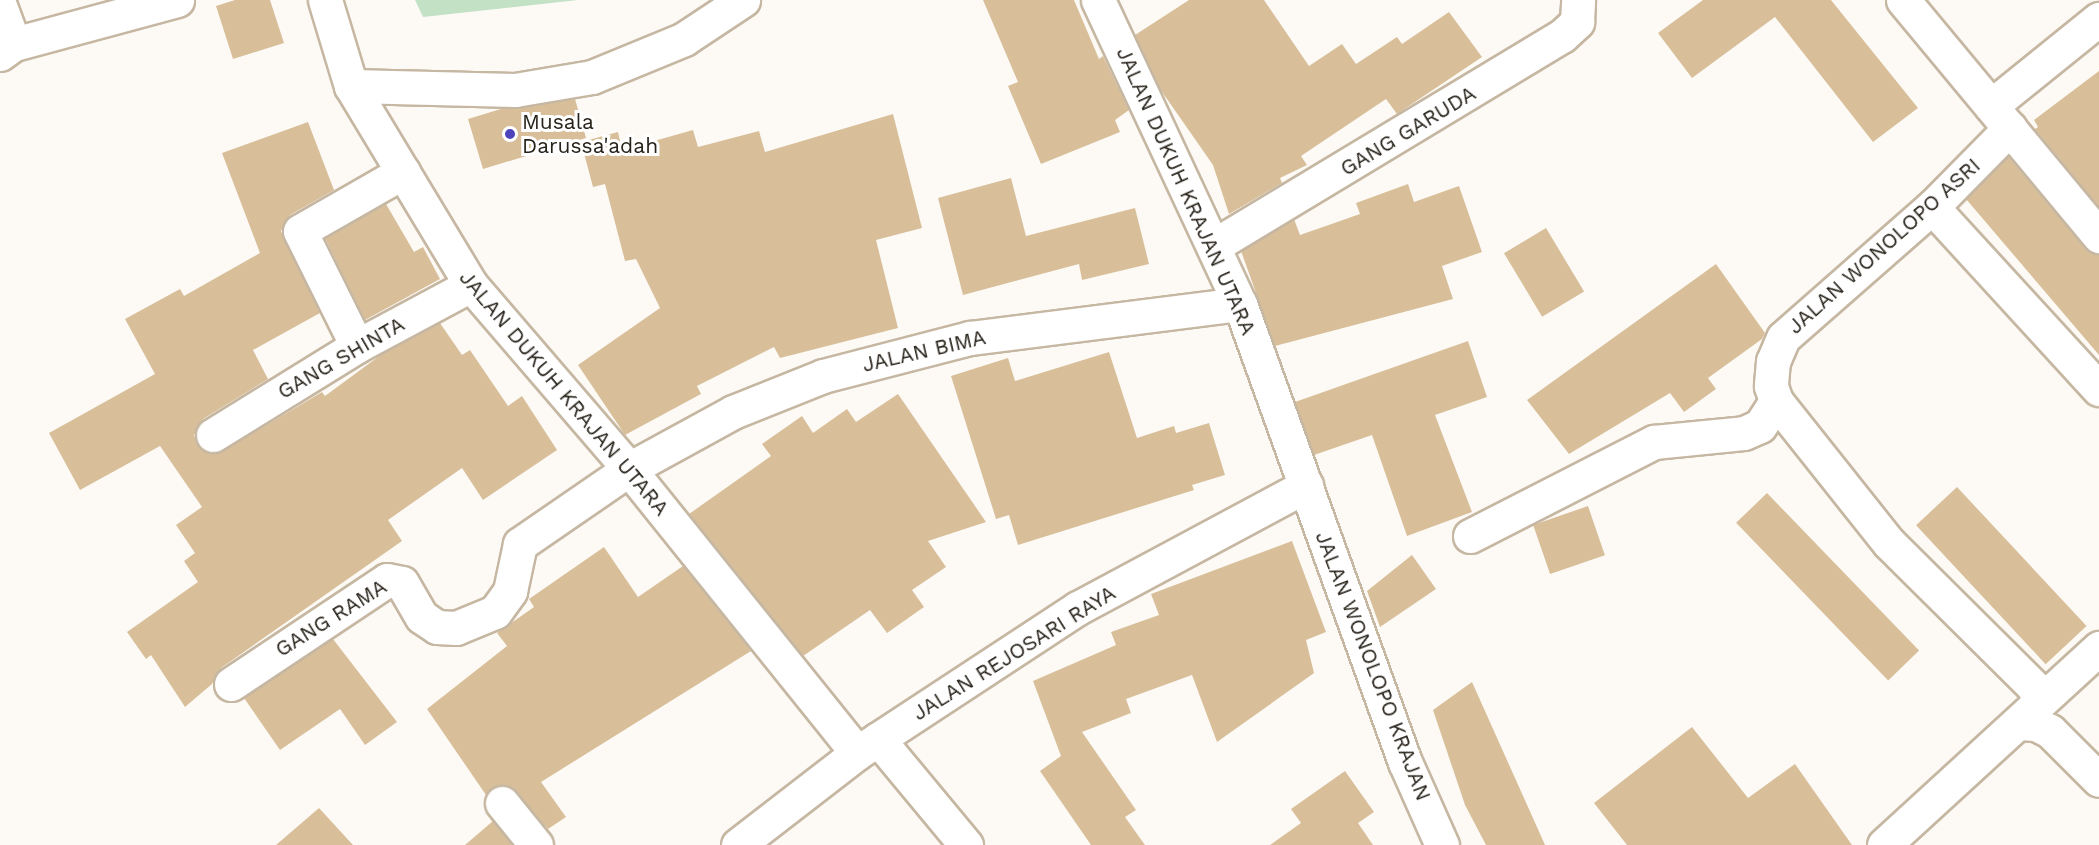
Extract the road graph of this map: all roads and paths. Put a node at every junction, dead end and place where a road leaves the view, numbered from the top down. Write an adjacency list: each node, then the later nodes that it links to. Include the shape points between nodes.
1 (177, 0): 9 (street)
2 (325, 0): 10 (street, JALAN DUKUH KRAJAN UTARA)
3 (743, 0): 10 (street, via 684,39 592,77 515,90)
4 (1098, 0): 15 (street, JALAN DUKUH KRAJAN UTARA)
5 (1578, 0): 15 (street, GANG GARUDA, via 1577,22 1562,36)
6 (1903, 0): 11 (street)
7 (0, 6): 9 (street)
8 (2099, 19): 11 (street, JALAN WONOLOPO ASRI)
9 (7, 49)
10 (351, 86): 12 (street, JALAN DUKUH KRAJAN UTARA)
11 (2000, 117): 13 (street, JALAN WONOLOPO ASRI); 14 (street)
12 (403, 172): 16 (street, JALAN DUKUH KRAJAN UTARA); 18 (street, via 300,231)
13 (1932, 207): 19 (street); 20 (street, JALAN WONOLOPO ASRI, via 1783,338 1773,361)
14 (2099, 236)
15 (1215, 245): 17 (street, JALAN DUKUH KRAJAN UTARA)
16 (471, 285): 18 (street, GANG SHINTA); 22 (street, JALAN DUKUH KRAJAN UTARA)
17 (1240, 304): 22 (street, JALAN BIMA, via 970,338 823,376 733,412); 23 (street, JALAN DUKUH KRAJAN UTARA)
18 (357, 346): 21 (street, GANG SHINTA)
19 (2099, 389)
20 (1776, 401): 24 (street, via 1760,426 1744,433 1654,442); 27 (street, via 1889,543 2035,688)
21 (213, 435)
22 (629, 469): 26 (street, GANG RAMA, via 520,544 510,591 495,612 456,628 437,627 422,617 402,583 387,580); 28 (street, JALAN DUKUH KRAJAN UTARA)
23 (1306, 486): 28 (street, JALAN REJOSARI RAYA, via 1078,608); 34 (street, JALAN WONOLOPO KRAJAN, via 1405,762)
24 (1470, 536)
25 (2099, 648): 27 (street)
26 (231, 684)
27 (2028, 713): 29 (street); 35 (street)
28 (868, 746): 32 (street, JALAN REJOSARI RAYA); 33 (street, JALAN DUKUH KRAJAN UTARA)
29 (2099, 780)
30 (502, 803): 31 (street)
31 (536, 845)
32 (738, 845)
33 (966, 845)
34 (1442, 845)
35 (1884, 845)

